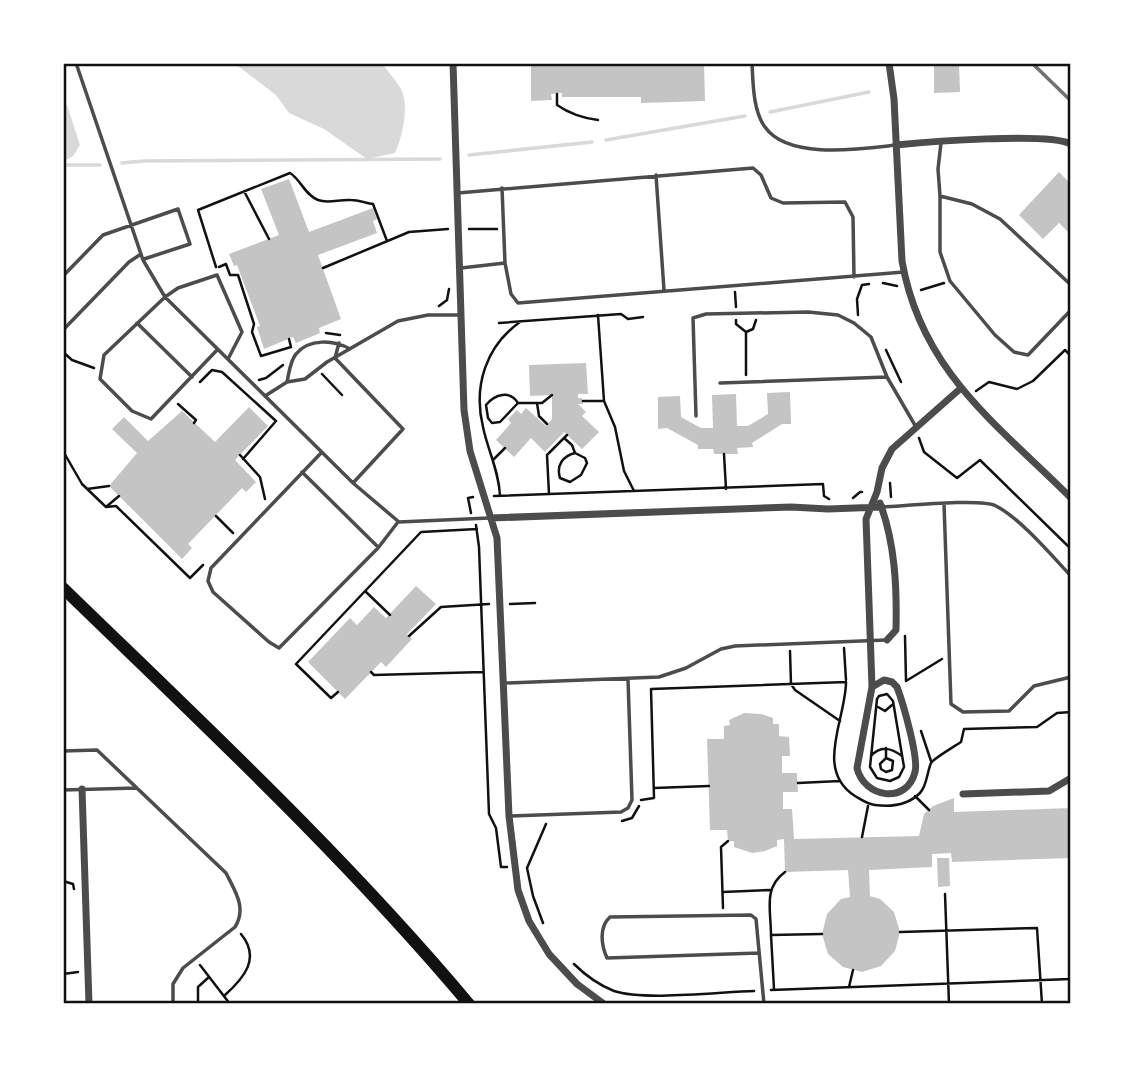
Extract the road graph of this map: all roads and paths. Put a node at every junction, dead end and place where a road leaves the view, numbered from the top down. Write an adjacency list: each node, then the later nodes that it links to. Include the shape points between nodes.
1 (76, 63): 16 (lane)
2 (453, 63): 13 (street)
3 (752, 63): 9 (lane, via 763,126 775,139 807,149)
4 (889, 63): 9 (street)
5 (557, 94): 6 (path, via 557,105 564,110)
6 (598, 120)
7 (941, 142): 8 (street, via 1046,139); 9 (street); 14 (lane)
8 (1071, 144)
9 (896, 145): 27 (street)
10 (656, 175): 11 (lane); 30 (lane, via 753,168 761,174 771,198 783,203 845,202 853,218); 37 (lane)
11 (502, 188): 13 (lane); 19 (lane)
12 (244, 191): 20 (path); 21 (path, via 290,173 317,200 373,204); 24 (path, via 198,210)
13 (456, 193): 18 (street)
14 (940, 196): 32 (lane, via 940,252); 34 (lane, via 972,204 1000,219)
15 (447, 221): 17 (path)
16 (131, 224): 22 (lane); 22 (lane, via 178,209 190,244); 28 (lane, via 103,235)
17 (448, 229): 18 (path); 21 (path, via 409,232)
18 (457, 229): 19 (path); 26 (street)
19 (504, 229): 23 (lane)
20 (269, 239)
21 (387, 241): 25 (path)
22 (142, 257): 38 (lane); 50 (lane, via 129,262)
23 (505, 263): 26 (lane); 37 (lane, via 511,293 518,303)
24 (216, 268): 29 (path); 55 (path, via 226,264 230,275 237,275 261,356)
25 (323, 268)
26 (458, 268): 43 (street)
27 (904, 272): 30 (lane); 71 (street, via 925,335)
28 (63, 275)
29 (217, 275): 38 (lane, via 178,288); 61 (lane, via 242,332)
30 (854, 277): 33 (lane)
31 (449, 278): 39 (path, via 447,300)
32 (950, 281): 36 (path); 40 (lane, via 1014,352 1028,355)
33 (735, 285): 37 (lane); 41 (path)
34 (1071, 285)
35 (899, 286): 45 (path, via 862,285)
36 (916, 289)
37 (664, 290)
38 (165, 298): 48 (lane); 56 (lane)
39 (427, 308)
40 (1071, 310)
41 (736, 313): 42 (lane); 51 (path, via 736,324); 80 (lane, via 693,318)
42 (756, 313): 51 (path, via 753,329); 64 (lane, via 838,315 872,337)
43 (460, 315): 57 (lane, via 398,321); 116 (street, via 465,426)
44 (598, 315): 46 (path); 47 (path); 77 (path)
45 (858, 315)
46 (643, 317)
47 (520, 322): 49 (path); 90 (path, via 498,341 484,370 481,418)
48 (138, 323): 62 (lane, via 104,355); 63 (lane)
49 (499, 323)
50 (63, 330)
51 (746, 332): 66 (path)
52 (289, 339): 55 (path, via 291,347)
53 (881, 341): 69 (path)
54 (339, 343): 57 (lane); 60 (lane); 65 (lane, via 326,341 302,349 295,355)
55 (284, 348): 70 (path, via 284,364)
56 (218, 349): 61 (lane); 63 (lane)
57 (350, 349): 60 (lane)
58 (63, 352): 62 (path)
59 (1071, 356): 72 (path, via 1065,349 1033,381 1017,388 989,382)
60 (335, 358): 65 (lane, via 305,379); 93 (lane, via 403,429)
61 (228, 359): 70 (lane)
62 (102, 370): 63 (lane, via 100,379 132,411 151,419)
63 (192, 377)
64 (887, 377): 66 (lane); 83 (lane)
65 (287, 382): 74 (lane)
66 (747, 382): 68 (lane)
67 (198, 383): 97 (path, via 212,370 222,372 276,421 242,457 260,477 265,499)
68 (720, 383)
69 (901, 383)
70 (254, 385): 74 (lane)
71 (961, 388): 83 (street); 108 (street)
72 (974, 392)
73 (552, 395): 79 (path)
74 (265, 396): 87 (lane)
75 (182, 400): 81 (path, via 178,405)
76 (583, 401): 77 (path)
77 (604, 401): 98 (path)
78 (518, 403): 78 (path, via 508,394 498,395 486,405 488,418 500,422); 79 (path)
79 (537, 403): 82 (path, via 539,416)
80 (696, 416)
81 (194, 423)
82 (547, 424)
83 (916, 427): 100 (street, via 888,455)
84 (911, 445): 120 (path, via 919,438 924,452 957,478 980,460)
85 (505, 448): 90 (path)
86 (63, 451): 95 (path)
87 (322, 452): 91 (lane); 93 (lane)
88 (575, 453): 88 (path, via 566,456 559,467 560,478 570,482 581,475 587,463); 101 (path, via 566,436 547,456)
89 (724, 454): 96 (path)
90 (493, 460): 104 (path)
91 (302, 472): 119 (lane); 119 (lane, via 211,568 208,581 213,592 279,648)
92 (891, 479): 111 (path)
93 (353, 483): 117 (lane)
94 (109, 485): 95 (path)
95 (87, 489): 112 (path)
96 (726, 489): 98 (path); 106 (path, via 823,484 827,498)
97 (273, 490)
98 (634, 491): 101 (path)
99 (862, 492): 107 (path)
100 (877, 492): 113 (street); 114 (street)
101 (549, 494): 104 (path)
102 (119, 496): 112 (path)
103 (494, 496): 104 (path)
104 (500, 496)
105 (473, 497): 110 (path, via 468,498)
106 (840, 498)
107 (851, 498)
108 (1071, 498)
109 (944, 505): 111 (lane); 122 (lane, via 979,502 996,506); 135 (lane)
110 (468, 506)
111 (892, 506): 114 (lane)
112 (106, 507): 121 (path, via 116,506 190,578)
113 (870, 507): 114 (street); 116 (street); 131 (street, via 866,519)
114 (882, 507): 132 (street, via 893,552 896,625)
115 (215, 516): 118 (path, via 233,533)
116 (491, 518): 117 (lane); 126 (street, via 497,538)
117 (398, 522): 119 (lane)
118 (241, 525)
119 (378, 548)
120 (1071, 549)
121 (207, 560)
122 (1071, 576)
123 (63, 588): 203 (main road, via 337,856)
124 (365, 592): 127 (path, via 421,532 477,529); 128 (path); 144 (path, via 296,664 331,698)
125 (535, 603): 126 (path)
126 (500, 604): 127 (path); 141 (street)
127 (481, 605): 129 (path, via 441,607); 137 (path)
128 (390, 615)
129 (409, 636)
130 (905, 636): 135 (path, via 906,681)
131 (871, 640): 132 (lane); 133 (lane); 143 (street)
132 (887, 640)
133 (844, 642): 134 (lane); 140 (path)
134 (789, 643): 139 (lane, via 728,647 667,675); 142 (path)
135 (949, 655): 138 (lane, via 951,704 963,712 1009,711 1034,686)
136 (371, 672): 137 (path)
137 (483, 672): 173 (path, via 489,814 496,828 501,867)
138 (1071, 677)
139 (628, 679): 141 (lane); 168 (lane, via 632,800 628,808 621,812)
140 (846, 682): 142 (path); 148 (path)
141 (503, 683): 168 (street)
142 (791, 684): 148 (path); 161 (path, via 651,689)
143 (872, 687): 143 (street, via 858,772 874,791 894,793 913,779 916,759 897,687 884,680)
144 (338, 692)
145 (893, 704): 146 (path, via 885,711); 146 (path, via 887,694 879,696); 152 (path)
146 (876, 705): 153 (path)
147 (1071, 712): 155 (path, via 1057,713 1037,727 964,729 961,742)
148 (840, 721): 157 (path, via 834,752)
149 (919, 725): 155 (path)
150 (886, 748): 152 (path); 153 (path); 154 (path)
151 (63, 751): 160 (lane, via 97,750)
152 (902, 755): 153 (path, via 902,772 890,781 873,773)
153 (872, 756)
154 (886, 758): 154 (path, via 880,764 886,772 894,766)
155 (931, 761): 165 (path, via 921,792)
156 (1071, 778): 164 (street, via 1049,791)
157 (840, 781): 158 (path); 166 (path)
158 (798, 783)
159 (709, 786): 161 (path)
160 (137, 788): 162 (lane); 179 (lane, via 226,873 239,898 240,919)
161 (654, 788): 169 (path, via 654,798 641,799 632,818)
162 (82, 789): 163 (lane); 199 (street)
163 (63, 790)
164 (963, 794)
165 (915, 796): 166 (path, via 905,803); 167 (path)
166 (868, 805): 171 (path)
167 (929, 810)
168 (509, 816): 204 (street, via 518,890 534,931 568,975)
169 (612, 821)
170 (546, 824): 180 (path, via 527,868)
171 (862, 837)
172 (728, 841): 176 (path, via 721,848)
173 (507, 867)
174 (785, 872): 175 (path)
175 (770, 890): 176 (path); 184 (path)
176 (723, 891): 178 (path)
177 (944, 894): 181 (path)
178 (723, 915): 185 (lane, via 756,919); 185 (lane, via 610,917 602,931 603,950 607,958)
179 (235, 927): 187 (lane); 198 (path, via 250,944 251,953 239,983)
180 (547, 930)
181 (946, 930): 182 (path); 193 (path, via 1037,928); 194 (path)
182 (900, 932)
183 (822, 934): 184 (path)
184 (771, 935): 197 (path)
185 (759, 953): 196 (lane)
186 (566, 956): 196 (path, via 586,976 615,991 640,995)
187 (195, 959): 191 (path); 200 (lane, via 173,984)
188 (853, 970): 195 (path)
189 (78, 972): 190 (path)
190 (63, 974)
191 (209, 977): 198 (path); 201 (path, via 198,986)
192 (1071, 978): 193 (path)
193 (1040, 980): 194 (path); 207 (path)
194 (948, 983): 195 (path); 206 (path)
195 (849, 987): 197 (path)
196 (763, 990): 197 (path); 205 (lane)
197 (774, 990)
198 (225, 995): 202 (path)
199 (89, 1004)
200 (173, 1004)
201 (198, 1004)
202 (230, 1004)
203 (468, 1004)
204 (604, 1004)
205 (764, 1004)
206 (949, 1004)
207 (1042, 1004)

